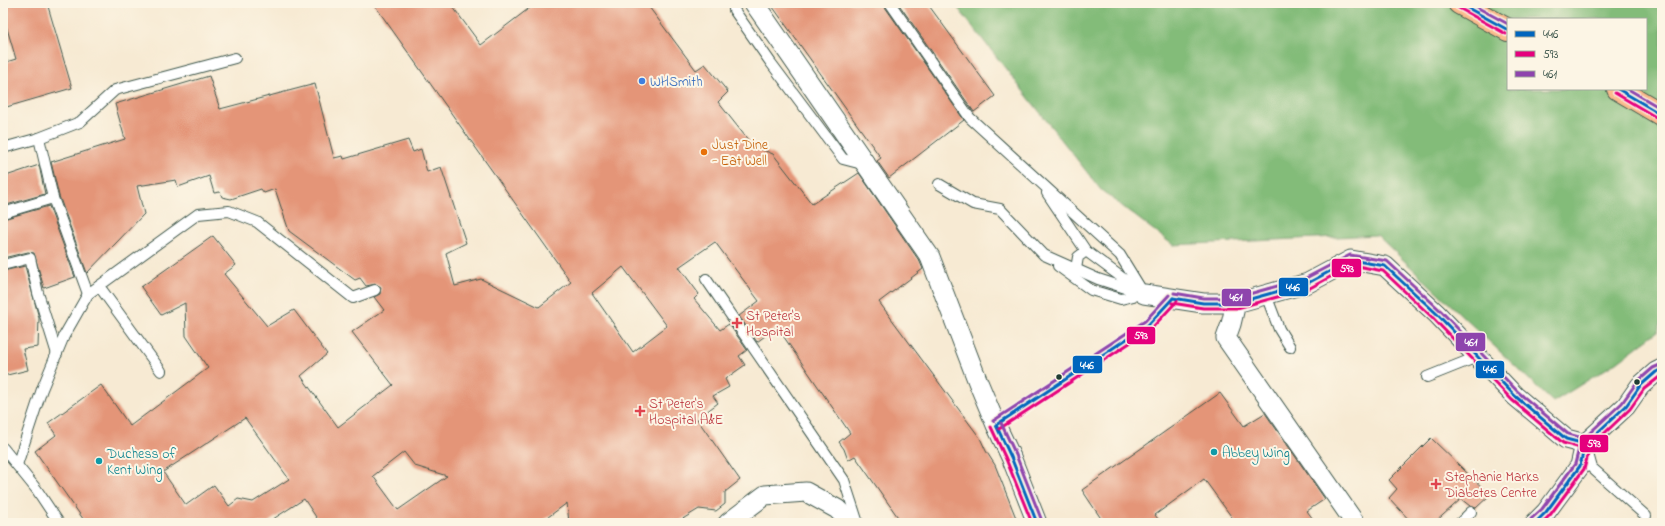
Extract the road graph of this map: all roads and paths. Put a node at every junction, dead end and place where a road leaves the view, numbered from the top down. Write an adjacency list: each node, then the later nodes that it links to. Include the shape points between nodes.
1 (734, 3): 13 (lane, via 734,10 771,63 843,159)
2 (754, 3): 13 (street)
3 (890, 3): 14 (lane, via 970,118)
4 (1459, 3): 5 (main road)
5 (1507, 29)
6 (235, 58): 11 (lane, via 115,90 80,122)
7 (1620, 90): 10 (main road)
8 (1639, 90): 9 (main road)
9 (1662, 98)
10 (1662, 115)
11 (39, 138): 12 (lane); 16 (lane)
12 (3, 148)
13 (866, 165): 36 (street, via 930,257)
14 (1039, 181): 18 (lane); 26 (lane, via 1120,255)
15 (940, 184): 19 (lane, via 973,204 1000,209)
16 (53, 198): 17 (lane); 25 (lane)
17 (3, 213)
18 (1086, 251): 21 (lane, via 1078,257); 26 (lane)
19 (1044, 255): 21 (lane); 26 (lane, via 1091,290 1121,299)
20 (3, 265): 31 (lane, via 30,258)
21 (1076, 269): 26 (lane)
22 (706, 279): 45 (lane, via 844,480)
23 (99, 286): 24 (lane, via 198,214 229,211 257,222 353,298); 25 (lane); 34 (lane)
24 (375, 290)
25 (88, 294): 31 (lane, via 64,336)
26 (1144, 294): 28 (street)
27 (1266, 295): 29 (street); 30 (lane, via 1279,329); 32 (street, via 1308,283 1351,260 1385,266 1437,314)
28 (1173, 298): 29 (street, via 1203,303); 36 (lane, via 1148,325)
29 (1236, 303): 47 (street, via 1226,338)
30 (1290, 347)
31 (57, 354): 39 (lane, via 42,389)
32 (1477, 357): 35 (lane); 37 (street, via 1515,396 1566,439)
33 (1662, 369): 37 (street, via 1640,386 1626,406)
34 (161, 370)
35 (1427, 377)
36 (996, 425): 46 (street)
37 (1585, 444): 41 (lane, via 1592,468); 49 (street, via 1580,466)
38 (3, 448): 39 (lane)
39 (17, 465): 42 (lane)
40 (1471, 512): 48 (lane)
41 (1646, 516)
42 (59, 523)
43 (728, 523): 44 (street, via 765,494 806,492 837,509)
44 (851, 523)
45 (858, 523)
46 (1037, 523)
47 (1355, 523)
48 (1460, 523)
49 (1535, 523)

